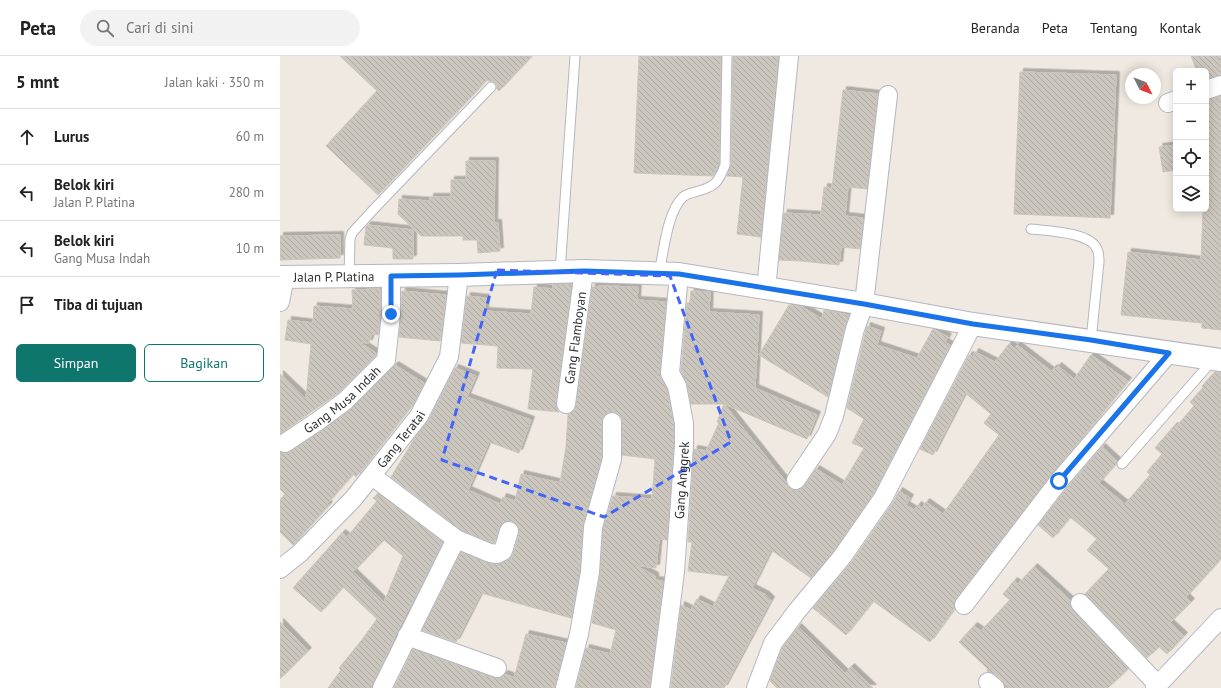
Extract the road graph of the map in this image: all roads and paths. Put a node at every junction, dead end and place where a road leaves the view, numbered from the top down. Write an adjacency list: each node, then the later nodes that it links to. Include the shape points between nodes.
1 (575, 56): 10 (lane)
2 (727, 56): 11 (lane, via 724,165 720,177 710,188 685,195 676,205 672,214)
3 (789, 56): 16 (street)
4 (1221, 85): 6 (street)
5 (491, 87): 13 (lane, via 352,234)
6 (1209, 89)
7 (888, 95): 18 (street)
8 (1031, 229): 20 (lane, via 1079,236 1089,240 1097,249 1099,262)
9 (584, 271): 10 (street, Jalan P. Platina); 11 (street, Jalan P. Platina); 23 (street, Gang Flamboyan)
10 (560, 272): 12 (street, Jalan P. Platina)
11 (669, 274): 16 (street, Jalan P. Platina); 40 (street, Gang Anggrek, via 670,372 678,386 684,423 684,445 675,572)
12 (459, 275): 14 (street, Jalan P. Platina); 27 (street, Gang Teratai, via 449,357 420,416)
13 (349, 276): 14 (street, Jalan P. Platina); 15 (street, Jalan P. Platina)
14 (391, 276): 25 (street, Gang Musa Indah, via 391,314 386,360 345,400)
15 (282, 277): 17 (street)
16 (766, 289): 18 (street, Jalan P. Platina)
17 (280, 302)
18 (864, 304): 19 (street, Jalan P. Platina); 28 (street, via 855,329 834,416 827,434)
19 (973, 324): 20 (street, Jalan P. Platina); 41 (street, via 883,498 842,557 773,643)
20 (1091, 340): 21 (street, Jalan P. Platina)
21 (1169, 353): 22 (street, Jalan P. Platina); 33 (street, via 1059,481)
22 (1218, 359): 26 (lane)
23 (566, 404)
24 (612, 422): 39 (street, via 612,459 593,527 590,572)
25 (285, 443)
26 (1122, 464)
27 (372, 476): 30 (street); 31 (street, Gang Teratai, via 300,553)
28 (796, 480)
29 (508, 531): 30 (street, via 503,551 497,554)
30 (456, 539): 35 (street)
31 (280, 569)
32 (1080, 603): 37 (street)
33 (964, 605)
34 (1221, 618): 37 (street)
35 (407, 636): 36 (street); 38 (street)
36 (497, 668)
37 (1156, 687)
38 (382, 688)
39 (565, 688)
40 (660, 688)
41 (756, 688)

